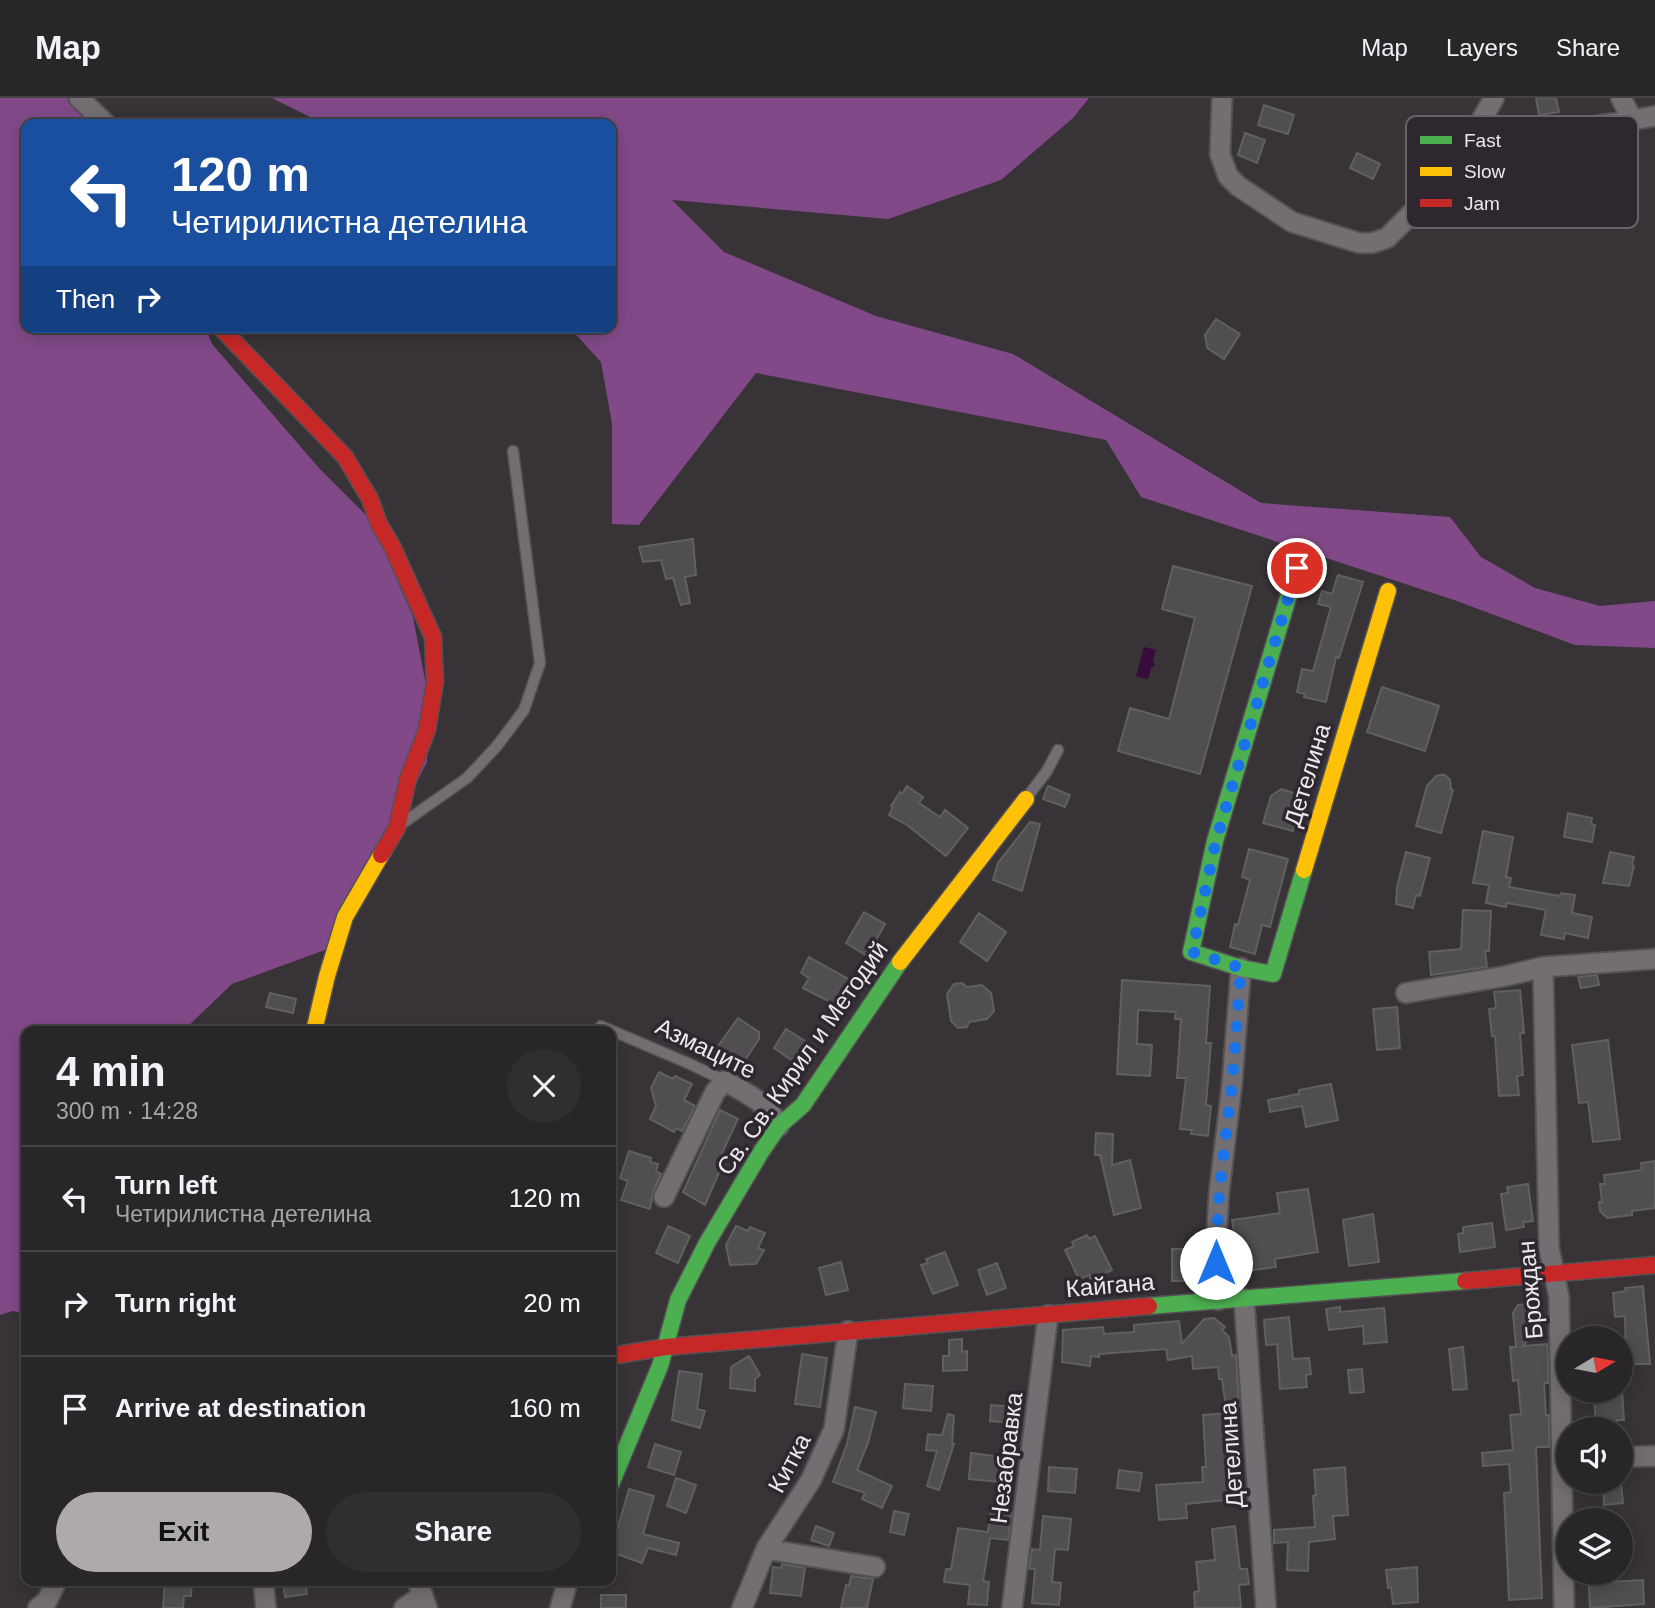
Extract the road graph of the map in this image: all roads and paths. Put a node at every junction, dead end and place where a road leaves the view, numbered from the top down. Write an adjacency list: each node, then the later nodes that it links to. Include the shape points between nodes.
1 (79, 98): 7 (street)
2 (1222, 98): 8 (street, via 1220,154 1228,176 1292,222 1372,243 1387,238)
3 (1494, 98): 5 (street)
4 (1621, 98): 6 (street)
5 (1484, 116)
6 (1630, 116)
7 (101, 119)
8 (1406, 220)
9 (226, 333): 15 (street, via 345,457 370,499 433,637 435,682 426,730)
10 (513, 451): 15 (lane, via 540,663 524,710 497,746 467,778)
11 (1297, 568): 18 (street, via 1216,841 1192,952)
12 (1388, 591): 18 (street, Детелина, via 1273,974)
13 (1058, 750): 14 (lane)
14 (1026, 799): 23 (street, Св. Св. Кирил и Методий, via 909,949 803,1105)
15 (397, 828): 20 (street, via 345,917)
16 (1655, 959): 17 (street)
17 (1543, 967): 19 (street); 26 (street, Брождан)
18 (1241, 968): 28 (street, via 1219,1193)
19 (1406, 993)
20 (315, 1026)
21 (616, 1032): 22 (lane, Азмаците)
22 (724, 1082): 23 (street, Азмаците, via 764,1104); 24 (street)
23 (779, 1126): 31 (street, Св. Св. Кирил и Методий, via 678,1300)
24 (664, 1197)
25 (1655, 1265): 26 (street, Кайгана)
26 (1553, 1273): 27 (street, Кайгана); 33 (street, Брождан, via 1559,1297)
27 (1244, 1299): 28 (street, Кайгана); 50 (street, Детелина)
28 (1218, 1300): 29 (street, Кайгана)
29 (1048, 1315): 30 (street, Кайгана); 49 (street, Незабравка)
30 (848, 1331): 31 (street, Кайгана); 38 (street, Китка, via 834,1429 811,1480)
31 (666, 1348): 32 (street, Кайгана); 36 (street, Св. Св. Кирил и Методий)
32 (616, 1355)
33 (1563, 1417)
34 (1655, 1456): 35 (street)
35 (1633, 1457)
36 (616, 1473)
37 (1565, 1494): 51 (street, Брождан)
38 (766, 1549): 39 (street); 48 (street, Китка)
39 (875, 1567)
40 (54, 1586): 44 (street)
41 (264, 1586): 45 (street)
42 (566, 1586): 47 (street)
43 (422, 1595): 46 (street)
44 (45, 1606)
45 (266, 1608)
46 (404, 1608)
47 (560, 1608)
48 (742, 1608)
49 (1012, 1608)
50 (1266, 1608)
51 (1564, 1608)

